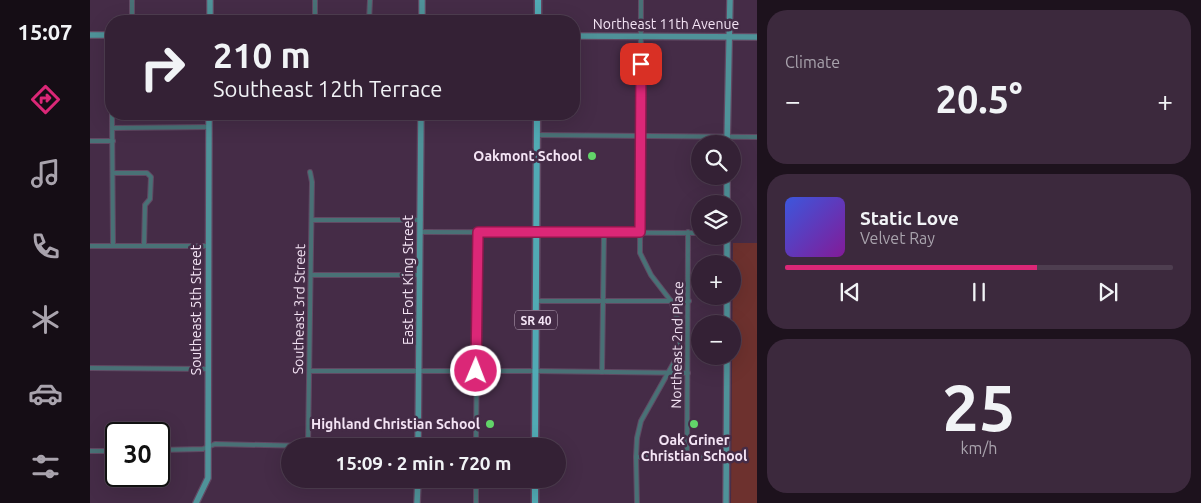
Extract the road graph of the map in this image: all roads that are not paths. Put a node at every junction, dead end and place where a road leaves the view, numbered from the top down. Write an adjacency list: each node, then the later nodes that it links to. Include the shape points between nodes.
1 (132, 0): 9 (street)
2 (210, 0): 10 (street)
3 (315, 0): 11 (street)
4 (370, 0): 12 (street)
5 (422, 0): 13 (street)
6 (538, 0): 14 (main road)
7 (641, 0): 19 (street)
8 (730, 0): 18 (street)
9 (132, 15)
10 (210, 15)
11 (315, 15)
12 (369, 15)
13 (422, 15)
14 (538, 15)
15 (90, 35): 16 (street)
16 (105, 35)
17 (580, 36): 19 (street, Northeast 11th Avenue)
18 (730, 36): 19 (street, Northeast 11th Avenue); 20 (street, Northeast 11th Avenue); 28 (street)
19 (641, 37): 29 (street)
20 (757, 37)
21 (112, 120): 26 (street)
22 (210, 120): 25 (street, Southeast 5th Street)
23 (421, 120): 38 (street, East Fort King Street)
24 (537, 120): 27 (main road, SR 40)
25 (209, 127): 26 (street); 48 (street, Southeast 5th Street)
26 (112, 128): 33 (street)
27 (537, 135): 29 (street); 39 (main road, SR 40)
28 (728, 135)
29 (640, 136): 30 (street); 43 (street)
30 (691, 136)
31 (741, 136): 32 (street)
32 (757, 137)
33 (113, 140): 34 (street); 36 (street)
34 (90, 141)
35 (310, 172): 37 (street, Southeast 3rd Street)
36 (113, 173): 45 (street); 47 (street, via 147,173 151,177 150,199 145,205)
37 (312, 220): 38 (street); 49 (street, Southeast 3rd Street)
38 (420, 220): 40 (street, East Fort King Street)
39 (536, 231): 41 (street); 42 (street); 51 (main road, SR 40)
40 (420, 232): 41 (street); 50 (street, East Fort King Street)
41 (478, 232): 61 (street)
42 (604, 232): 43 (street); 54 (street)
43 (640, 232): 44 (street); 52 (street, via 640,253 651,275)
44 (688, 232): 53 (street, Northeast 2nd Place)
45 (112, 245): 46 (street); 47 (street)
46 (90, 246)
47 (144, 246): 48 (street)
48 (209, 246): 59 (street, Southeast 5th Street)
49 (312, 275): 50 (street); 60 (street, Southeast 3rd Street)
50 (420, 275): 63 (street, East Fort King Street)
51 (536, 301): 54 (street); 62 (main road, SR 40)
52 (672, 301): 53 (street); 54 (street); 55 (street)
53 (689, 301): 56 (street, Northeast 2nd Place)
54 (603, 302): 64 (street)
55 (680, 336): 56 (street); 66 (street, via 677,357)
56 (688, 336): 65 (street, Northeast 2nd Place)
57 (727, 365): 78 (street)
58 (90, 368): 59 (street)
59 (209, 369): 72 (street, Southeast 5th Street)
60 (310, 371): 63 (street); 67 (street, Southeast 3rd Street)
61 (476, 371): 62 (street); 63 (street); 69 (street)
62 (536, 371): 64 (street); 70 (main road, SR 40)
63 (419, 372): 68 (street, East Fort King Street)
64 (602, 372): 66 (street)
65 (688, 373): 66 (street); 77 (street, Northeast 2nd Place)
66 (669, 374): 76 (street, via 641,420)
67 (308, 438)
68 (418, 438)
69 (476, 438)
70 (535, 438)
71 (281, 445): 72 (street, via 215,444)
72 (208, 448): 73 (street); 82 (street, Southeast 5th Street, via 208,478)
73 (170, 450)
74 (90, 451): 75 (street)
75 (105, 451)
76 (636, 457): 77 (street); 86 (street)
77 (686, 458): 78 (street)
78 (726, 458): 87 (street)
79 (418, 488): 83 (street)
80 (476, 488): 84 (street)
81 (535, 488): 85 (main road)
82 (196, 503)
83 (418, 503)
84 (476, 503)
85 (535, 503)
86 (636, 503)
87 (726, 503)

